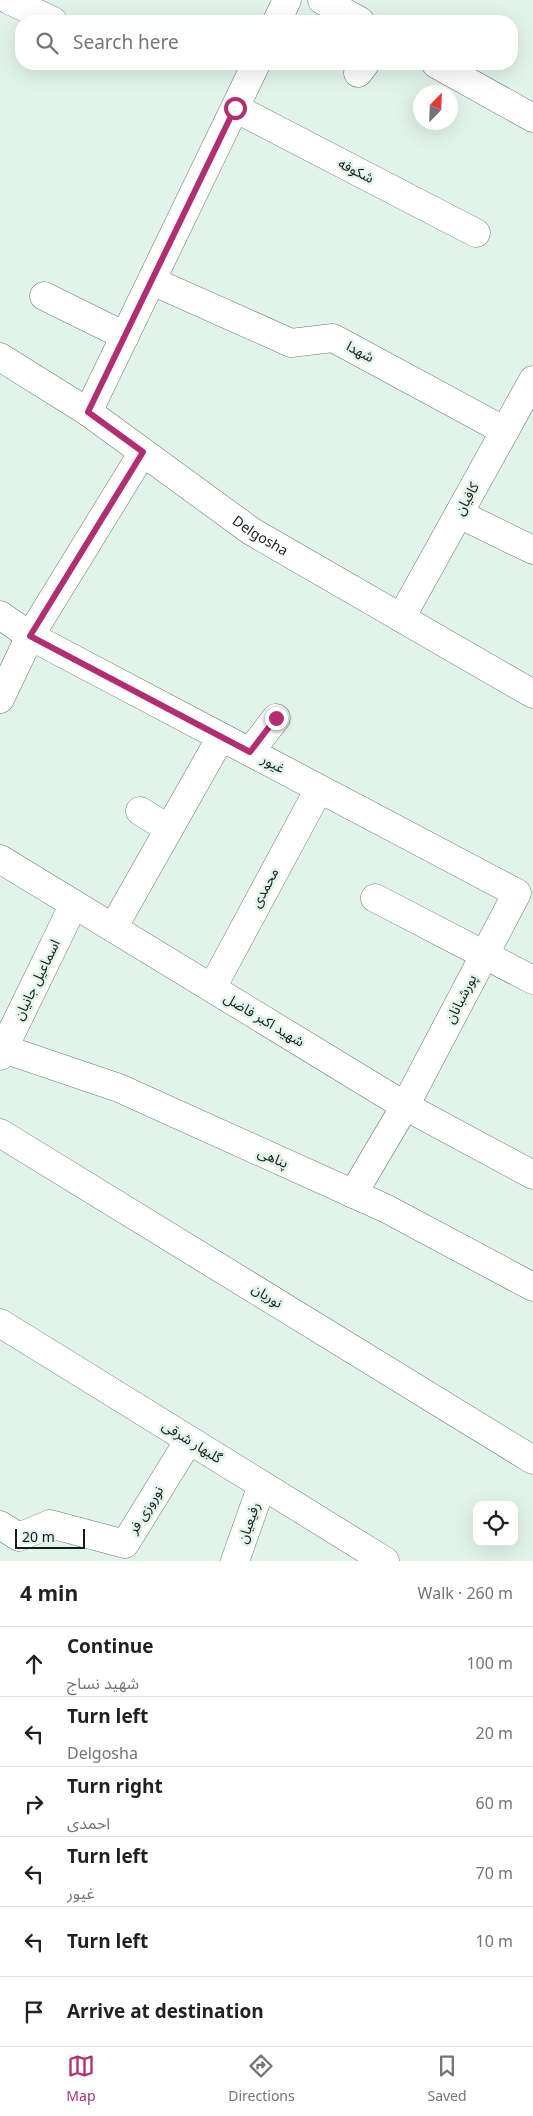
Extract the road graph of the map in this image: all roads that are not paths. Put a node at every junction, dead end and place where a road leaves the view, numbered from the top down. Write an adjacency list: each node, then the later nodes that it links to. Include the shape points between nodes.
1 (9, 0): 4 (street)
2 (287, 0): 5 (street)
3 (322, 0): 6 (street)
4 (40, 15)
5 (280, 15)
6 (349, 15)
7 (253, 70): 9 (street)
8 (447, 70): 10 (street)
9 (235, 108): 11 (street, شکوفه); 12 (street)
10 (533, 118)
11 (476, 233)
12 (152, 281): 14 (street); 18 (street, شهدا, via 291,343 333,338)
13 (44, 296): 14 (street)
14 (125, 336): 17 (street)
15 (0, 357): 17 (street, Delgosha)
16 (533, 380): 18 (street, کافیان)
17 (88, 412): 19 (street, Delgosha)
18 (505, 431): 20 (street, کافیان)
19 (143, 452): 23 (street, Delgosha, via 251,531); 24 (street)
20 (459, 514): 21 (street); 23 (street, کافیان)
21 (533, 550)
22 (0, 615): 24 (street, غیور)
23 (401, 618): 25 (street, Delgosha)
24 (30, 636): 26 (street); 28 (street, غیور)
25 (533, 694)
26 (0, 699)
27 (276, 718): 29 (street)
28 (221, 737): 29 (street, غیور); 32 (street)
29 (250, 752): 30 (street, غیور)
30 (319, 789): 34 (street, غیور); 40 (street, محمدی)
31 (140, 811): 32 (street)
32 (169, 828): 37 (street)
33 (0, 859): 36 (street, شهید اکبر فاضل)
34 (516, 893): 38 (street, پورشبانان)
35 (375, 898): 38 (street)
36 (74, 904): 37 (street, شهید اکبر فاضل); 41 (street, اسماعیل جانیان)
37 (112, 928): 40 (street, شهید اکبر فاضل)
38 (485, 954): 39 (street); 42 (street, پورشبانان)
39 (533, 980)
40 (212, 988): 42 (street, شهید اکبر فاضل)
41 (2, 1053): 45 (street, پناهی, via 119,1088)
42 (405, 1106): 44 (street, شهید اکبر فاضل); 45 (street, پورشبانان)
43 (0, 1133): 49 (street, نوریان)
44 (533, 1175)
45 (353, 1194): 46 (street, پناهی)
46 (530, 1279)
47 (0, 1323): 48 (street, گلبهار شرقی)
48 (189, 1440): 50 (street, گلبهار شرقی); 51 (street, نوروزی فر, via 125,1544 50,1524 19,1537)
49 (533, 1460)
50 (262, 1485): 52 (street, رفیعیان); 53 (street, گلبهار شرقی)
51 (0, 1525)
52 (235, 1561)
53 (385, 1561)

